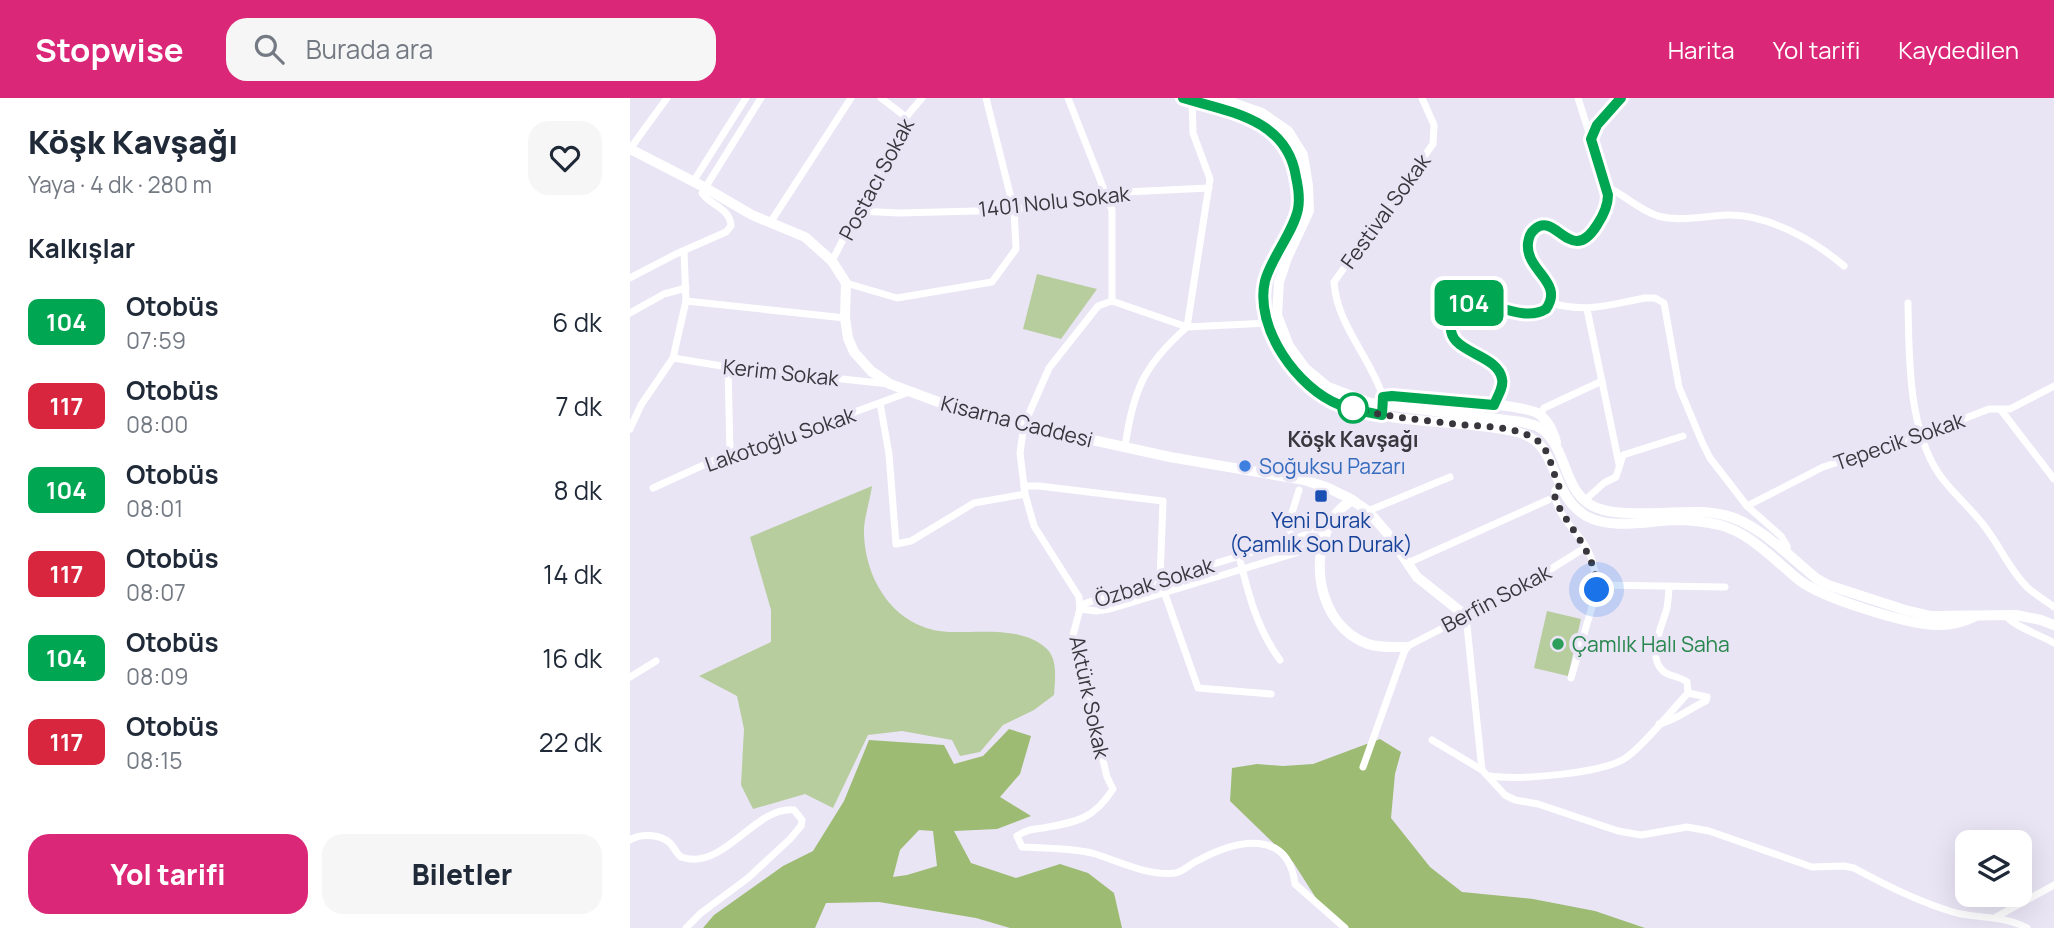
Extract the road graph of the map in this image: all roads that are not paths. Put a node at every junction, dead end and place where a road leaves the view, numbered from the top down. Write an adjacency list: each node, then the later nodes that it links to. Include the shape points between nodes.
1 (667, 98): 18 (street)
2 (746, 98): 15 (street)
3 (761, 98): 16 (street)
4 (851, 98): 26 (street)
5 (881, 98): 14 (street)
6 (922, 98): 14 (street, Postacı Sokak)
7 (986, 98): 24 (street)
8 (1068, 98): 23 (street)
9 (1219, 98): 50 (street, via 1262,113 1288,131 1303,155 1309,211 1279,282 1277,316 1289,346 1305,368 1328,387)
10 (1422, 98): 50 (street, Festival Sokak, via 1434,125 1433,144 1334,282 1341,317 1378,379)
11 (1578, 98): 17 (street)
12 (1621, 98): 17 (street)
13 (1187, 99): 21 (street); 40 (street, via 1257,122 1280,139 1294,159 1298,209 1265,281)
14 (905, 117): 25 (street, Postacı Sokak)
15 (724, 132): 16 (street); 19 (street)
16 (735, 139): 20 (street)
17 (1591, 139): 22 (street)
18 (630, 149): 19 (street)
19 (693, 182): 20 (street)
20 (704, 187): 26 (street); 27 (street, via 704,196 726,211 732,226)
21 (1209, 187): 23 (street, 1401 Nolu Sokak); 41 (street)
22 (1607, 187): 29 (street, via 1658,216 1730,215 1788,230 1823,248); 35 (street, via 1608,204 1588,238 1570,240 1547,225 1540,225 1529,237 1529,258 1552,288)
23 (1105, 193): 24 (street, 1401 Nolu Sokak); 34 (street, via 1112,210)
24 (1014, 210): 25 (street, 1401 Nolu Sokak); 31 (street, via 1016,249 992,282 897,298)
25 (858, 211): 28 (street, Postacı Sokak)
26 (770, 223): 28 (street, via 805,237)
27 (684, 251): 30 (street); 32 (street)
28 (832, 261): 31 (street)
29 (1843, 266)
30 (630, 278)
31 (846, 283): 39 (street, Kisarna Caddesi)
32 (686, 288): 33 (street); 38 (street)
33 (686, 301): 39 (street); 42 (street)
34 (1112, 301): 41 (street); 54 (street, Aktürk Sokak, via 1098,306 1049,368)
35 (1550, 303): 37 (street); 49 (street, via 1536,313 1472,302 1454,315 1454,339 1499,371 1502,385)
36 (1908, 303): 56 (street, via 1910,372)
37 (1587, 309): 44 (street); 71 (street, via 1645,298 1664,303 1679,387 1710,458)
38 (630, 313)
39 (845, 318): 45 (street, Kisarna Caddesi, via 854,352)
40 (1269, 323): 41 (street); 50 (street, via 1280,351 1297,375 1320,394 1340,405)
41 (1187, 327): 58 (street, via 1147,369 1132,403)
42 (673, 358): 43 (street, Kerim Sokak); 52 (street)
43 (728, 367): 45 (street, Kerim Sokak); 60 (street)
44 (1602, 380): 53 (street, via 1544,408); 61 (street)
45 (890, 384): 47 (street, Kisarna Caddesi)
46 (2054, 386): 51 (street, Tepecik Sokak, via 2010,410)
47 (909, 392): 48 (street, Lakotoğlu Sokak); 54 (street, Kisarna Caddesi)
48 (880, 403): 60 (street, Lakotoğlu Sokak); 66 (street, via 890,454 896,544 911,541 974,503)
49 (1494, 405): 50 (street); 53 (street)
50 (1383, 406): 59 (street, via 1522,422 1540,428); 64 (street, via 1530,436 1544,448)
51 (2001, 410): 56 (street, Tepecik Sokak, via 1989,409); 63 (street)
52 (633, 414): 55 (street)
53 (1540, 415): 59 (street, via 1553,431)
54 (1024, 425): 58 (street, Kisarna Caddesi); 66 (street, Aktürk Sokak, via 1020,453)
55 (630, 429)
56 (1922, 435): 71 (street, Tepecik Sokak, via 1823,467); 85 (street, via 1944,480 1981,521 2020,578)
57 (1683, 436): 61 (street, via 1623,455)
58 (1125, 447): 68 (street, Kisarna Caddesi, via 1304,480)
59 (1558, 450): 70 (street, via 1571,483)
60 (730, 453): 65 (street, Lakotoğlu Sokak)
61 (1619, 464): 70 (street, via 1616,477)
62 (1450, 477): 72 (street)
63 (2054, 479)
64 (1559, 486): 70 (street); 75 (street, via 1555,500); 89 (street, via 1575,508 1596,520 1679,520 1729,528 1812,589 1903,620 1935,625)
65 (653, 488)
66 (1024, 490): 80 (street, via 1039,486 1163,501); 86 (street, Aktürk Sokak, via 1034,526 1079,597)
67 (1299, 490): 74 (street)
68 (1352, 500): 72 (street, Kisarna Caddesi); 73 (street)
69 (1548, 500): 78 (street)
70 (1584, 500): 77 (street, via 1592,507 1615,512 1726,515 1753,528)
71 (1747, 506): 77 (street, via 1781,536)
72 (1368, 511): 78 (street, Kisarna Caddesi)
73 (1331, 524): 76 (street, Özbak Sokak); 79 (street, Özbak Sokak, via 1311,546); 92 (street, via 1319,572 1327,605 1340,625 1359,640)
74 (1290, 531)
75 (1586, 547): 81 (street); 87 (street, Berfin Sokak)
76 (1239, 556): 79 (street); 80 (street, Özbak Sokak)
77 (1789, 556): 89 (street, via 1828,585 1905,610 1931,616)
78 (1408, 563): 87 (street, Kisarna Caddesi, via 1424,584)
79 (1242, 569): 84 (street, Özbak Sokak); 93 (street, via 1257,620)
80 (1160, 580): 84 (street); 86 (street, Özbak Sokak, via 1086,603)
81 (1597, 585): 82 (street); 96 (street)
82 (1670, 586): 83 (street); 97 (street, via 1656,646 1660,667 1682,677)
83 (1725, 587)
84 (1164, 592): 86 (street, Özbak Sokak, via 1110,609); 98 (street, via 1198,688)
85 (2054, 607)
86 (1080, 609): 107 (street, Aktürk Sokak, via 1073,635 1113,789 1102,807 1086,817 1027,829 1017,836 1022,847 1090,853 1152,871 1177,873 1225,847 1252,843 1274,847 1293,865 1295,884)
87 (1466, 615): 92 (street, Berfin Sokak); 102 (street)
88 (2006, 615): 89 (street); 90 (street); 91 (street, via 2010,622)
89 (1976, 616)
90 (2054, 625)
91 (2054, 643)
92 (1406, 647): 101 (street)
93 (1280, 660)
94 (656, 661): 95 (street)
95 (630, 677)
96 (1571, 678)
97 (1688, 693): 99 (street); 99 (street, via 1707,697 1706,701)
98 (1271, 694)
99 (1659, 724): 102 (street, via 1628,757 1594,770 1513,779)
100 (1432, 740): 102 (street)
101 (1363, 767)
102 (1485, 773): 105 (street, via 1515,800 1618,831 1641,835 1687,827 1709,831 1812,867 1854,868 1956,913)
103 (630, 840): 106 (street, via 634,836 659,837 681,857 695,859 715,854 770,816 789,809 799,815 801,826 789,839)
104 (2054, 885): 105 (street)
105 (1996, 918): 108 (street)
106 (686, 928)
107 (1345, 928)
108 (2027, 928)

